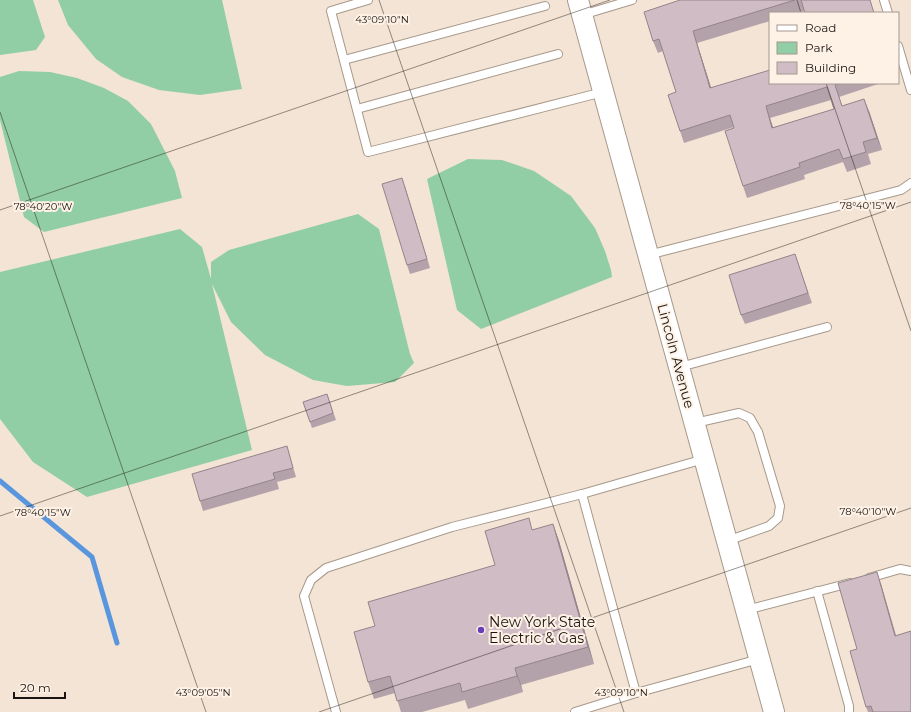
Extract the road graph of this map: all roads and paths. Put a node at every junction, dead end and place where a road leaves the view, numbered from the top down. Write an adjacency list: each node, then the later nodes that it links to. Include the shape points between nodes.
1 (368, 0): 9 (lane, via 331,10)
2 (632, 0): 5 (lane)
3 (884, 0): 6 (lane)
4 (545, 6): 9 (lane)
5 (580, 8): 11 (street, Lincoln Avenue)
6 (888, 12)
7 (899, 49): 10 (lane)
8 (558, 54): 12 (lane)
9 (344, 60): 12 (lane)
10 (911, 90)
11 (603, 92): 12 (lane, via 368,152); 14 (street, Lincoln Avenue)
12 (356, 109)
13 (911, 183): 14 (lane, via 901,190)
14 (648, 255): 16 (street, Lincoln Avenue)
15 (827, 327): 16 (lane)
16 (679, 368): 17 (street, Lincoln Avenue)
17 (694, 423): 18 (street, Lincoln Avenue); 20 (lane, via 739,413 750,418 758,432 780,506 778,518 769,526)
18 (704, 459): 19 (lane); 20 (street, Lincoln Avenue)
19 (582, 494): 25 (lane); 26 (lane, via 452,527 326,568 311,580 304,596)
20 (727, 541): 23 (street, Lincoln Avenue)
21 (911, 571): 22 (lane, via 900,570)
22 (817, 591): 23 (lane); 29 (lane)
23 (746, 610): 24 (street, Lincoln Avenue)
24 (760, 659): 25 (lane); 28 (street, Lincoln Avenue)
25 (636, 693): 27 (lane)
26 (336, 712)
27 (575, 712)
28 (774, 712)
29 (849, 712)

